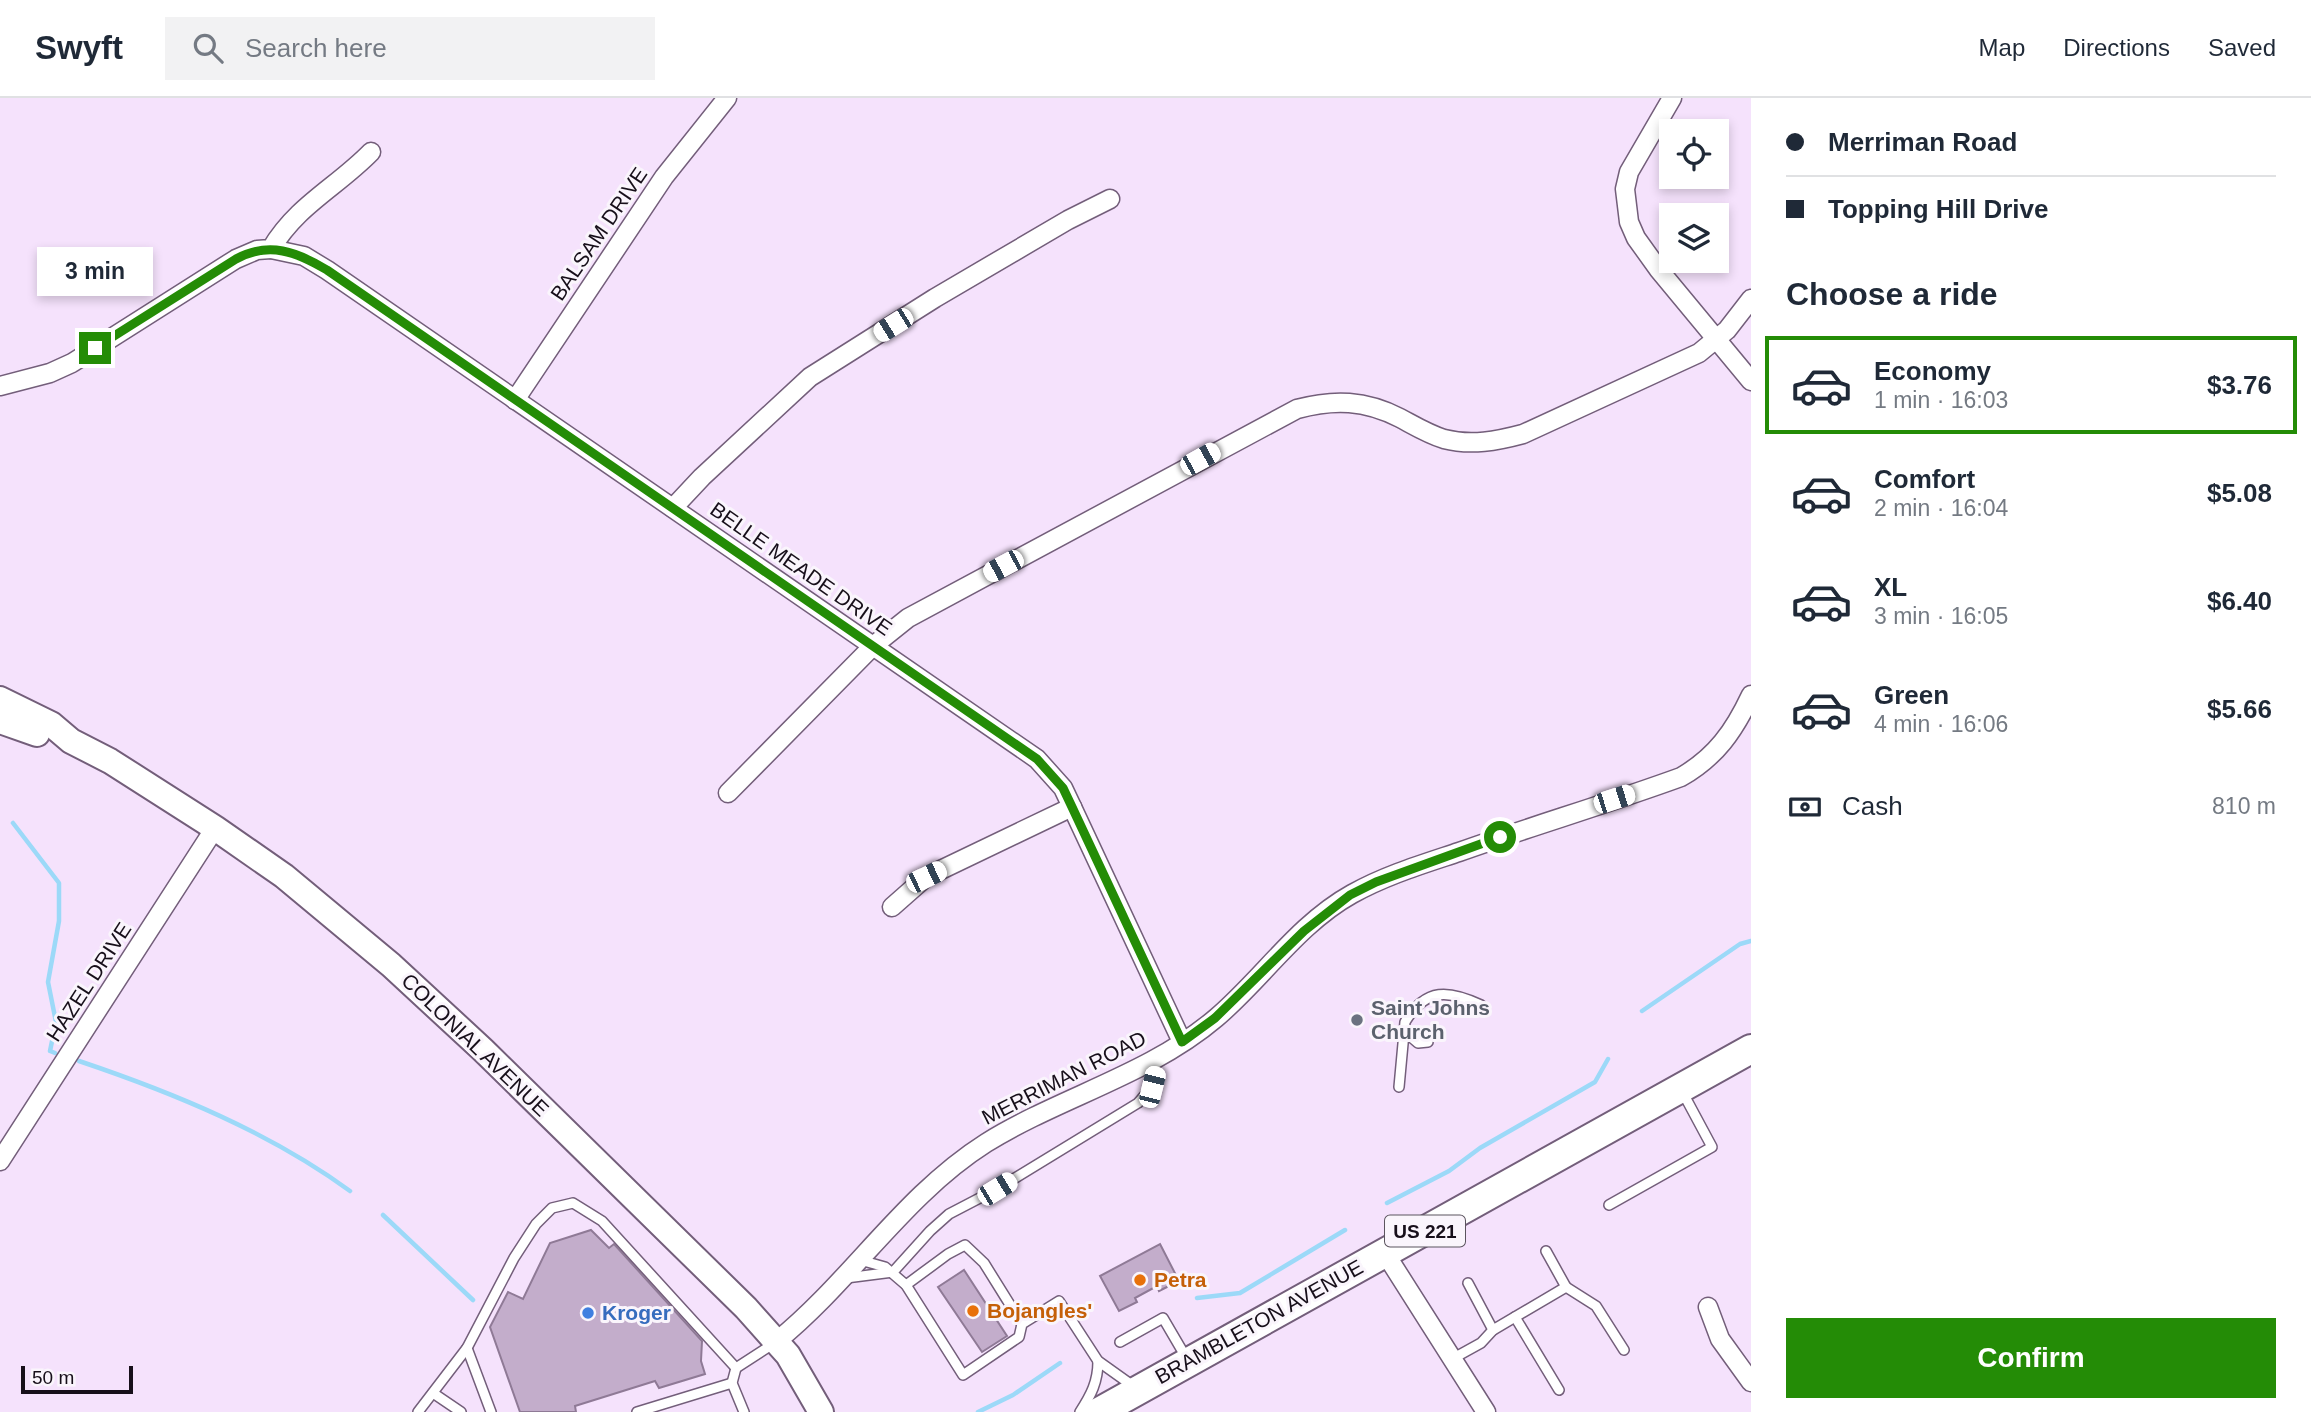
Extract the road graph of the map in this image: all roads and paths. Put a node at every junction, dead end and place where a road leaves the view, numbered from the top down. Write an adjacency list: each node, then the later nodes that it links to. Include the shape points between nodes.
1 (727, 98): 10 (street, BALSAM DRIVE, via 664,177)
2 (1672, 98): 7 (street, via 1634,160 1625,206 1636,238)
3 (371, 152): 5 (street, via 296,214)
4 (1110, 199): 11 (street, via 934,298 810,377)
5 (271, 249): 9 (street, via 236,259 72,363); 10 (street, BELLE MEADE DRIVE, via 304,256 327,270)
6 (1751, 299): 7 (street)
7 (1717, 339): 8 (street); 12 (street, via 1679,363 1503,440 1444,439 1358,404 1325,401 1297,409 961,588 908,618)
8 (1751, 380)
9 (0, 386)
10 (515, 400): 11 (street, BELLE MEADE DRIVE)
11 (673, 508): 12 (street, BELLE MEADE DRIVE)
12 (873, 646): 17 (street); 18 (street, BELLE MEADE DRIVE, via 1037,759 1063,788)
13 (1751, 695): 23 (street, MERRIMAN ROAD, via 1730,736 1681,777 1427,863 1350,895 1304,931 1215,1018)
14 (0, 699): 16 (main road, COLONIAL AVENUE, via 51,724)
15 (0, 721): 16 (main road, COLONIAL AVENUE)
16 (71, 741): 19 (main road, COLONIAL AVENUE)
17 (729, 793)
18 (1072, 807): 20 (street, via 926,877); 23 (street, BELLE MEADE DRIVE)
19 (215, 828): 29 (street, HAZEL DRIVE); 43 (main road, COLONIAL AVENUE, via 284,876 391,965)
20 (892, 907)
21 (1481, 1005): 22 (lane, via 1457,994 1431,996 1410,1013)
22 (1404, 1031): 24 (lane, via 1418,1043); 27 (lane)
23 (1182, 1042): 26 (street, MERRIMAN ROAD)
24 (1428, 1042)
25 (1751, 1049): 28 (main road, BRAMBLETON AVENUE / US 221)
26 (1151, 1060): 33 (street, MERRIMAN ROAD, via 985,1143 928,1189); 34 (lane, via 1156,1071 1152,1087 1138,1103 949,1214)
27 (1399, 1087)
28 (1681, 1089): 30 (lane, via 1712,1147); 32 (main road, BRAMBLETON AVENUE / US 221)
29 (0, 1161)
30 (1609, 1205)
31 (1546, 1251): 38 (lane)
32 (1385, 1253): 47 (street); 48 (main road, BRAMBLETON AVENUE / US 221)
33 (860, 1260): 34 (lane); 35 (street, MERRIMAN ROAD)
34 (893, 1272): 35 (lane); 37 (lane)
35 (843, 1279): 43 (street, MERRIMAN ROAD)
36 (1468, 1283): 42 (lane)
37 (906, 1286): 41 (lane, via 965,1245 984,1263); 41 (lane, via 962,1375 1019,1337)
38 (1566, 1287): 40 (lane); 46 (lane, via 1596,1307)
39 (1708, 1307): 51 (street, via 1720,1339)
40 (1515, 1317): 42 (lane); 54 (lane)
41 (1022, 1324): 49 (lane, via 1059,1301)
42 (1493, 1330): 47 (lane, via 1481,1343)
43 (778, 1341): 50 (lane); 61 (main road, COLONIAL AVENUE)
44 (1120, 1342): 48 (lane, via 1163,1318)
45 (467, 1348): 50 (lane, via 536,1224 552,1208 573,1203 601,1221); 55 (lane); 58 (lane)
46 (1624, 1350)
47 (1452, 1359): 64 (street)
48 (1188, 1360): 53 (main road, BRAMBLETON AVENUE / US 221)
49 (1097, 1361): 53 (lane); 62 (lane, via 1098,1376)
50 (736, 1368): 52 (lane)
51 (1751, 1382)
52 (732, 1383): 59 (lane); 60 (lane)
53 (1137, 1389): 63 (main road, BRAMBLETON AVENUE / US 221)
54 (1559, 1390)
55 (433, 1393): 56 (lane); 57 (lane)
56 (418, 1412)
57 (461, 1412)
58 (491, 1412)
59 (637, 1412)
60 (744, 1412)
61 (821, 1412)
62 (1080, 1412)
63 (1099, 1412)
64 (1486, 1412)

